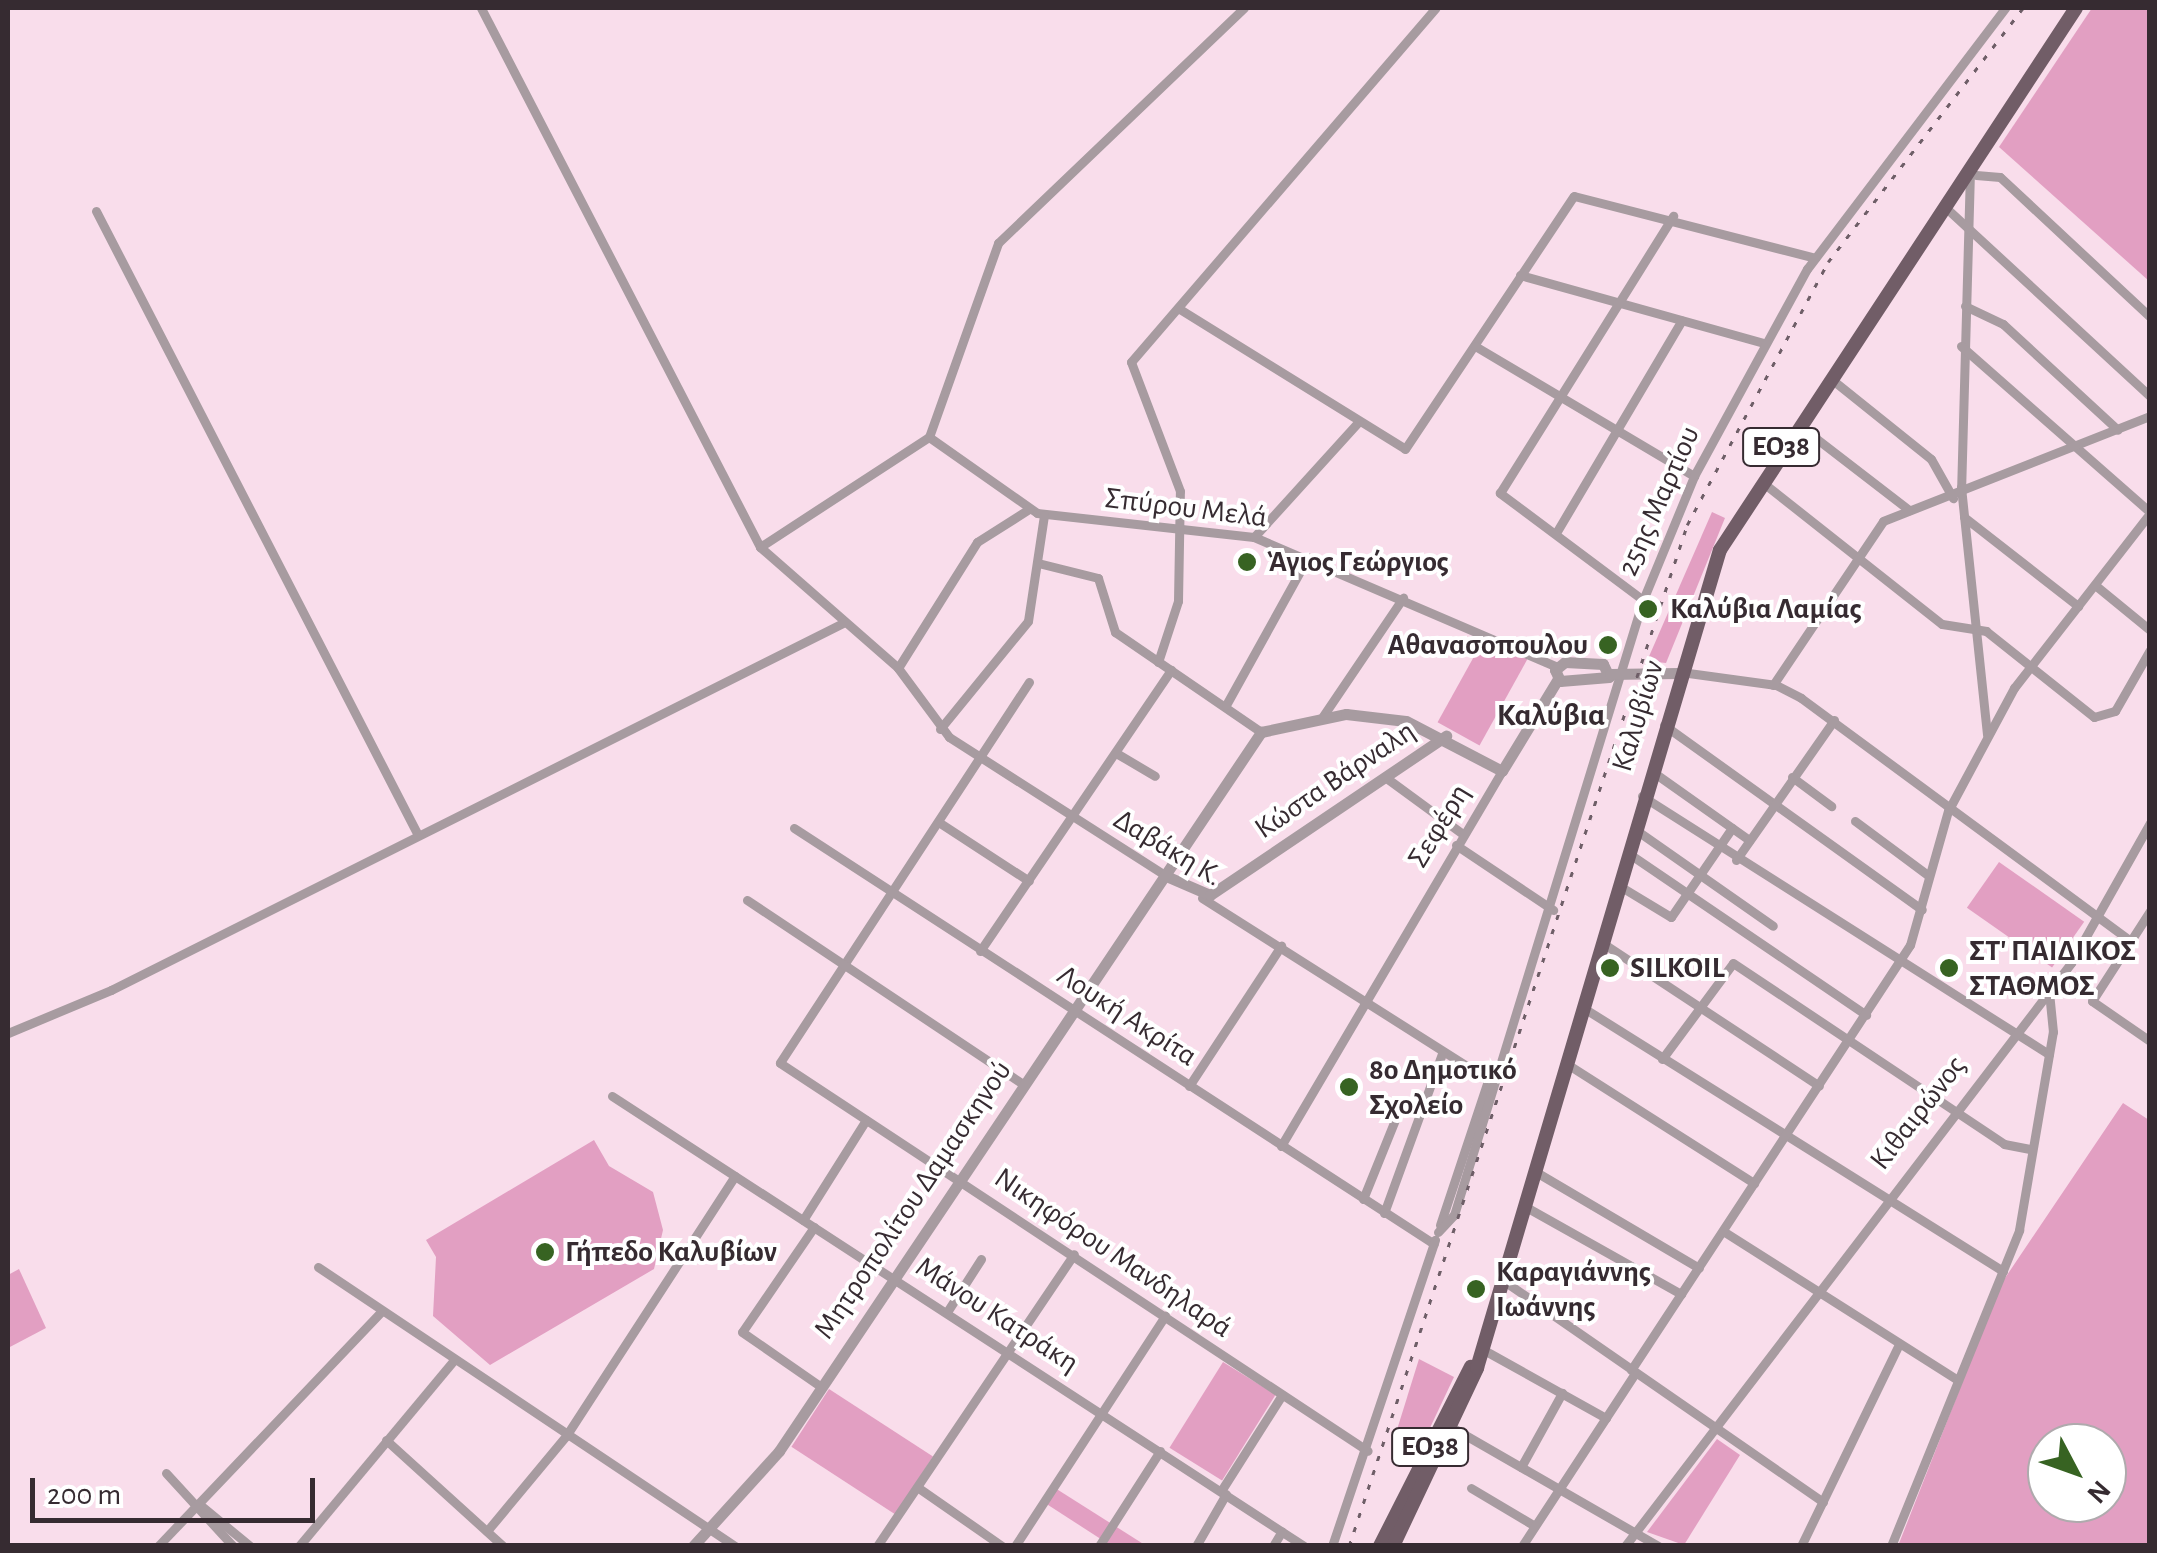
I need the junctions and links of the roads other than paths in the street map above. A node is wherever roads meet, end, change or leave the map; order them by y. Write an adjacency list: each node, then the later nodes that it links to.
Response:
1 (481, 8): 42 (street)
2 (1244, 8): 29 (street)
3 (1436, 8): 15 (street)
4 (2005, 8): 11 (street, 25ης Μαρτίου)
5 (2076, 8): 6 (main road, Καλυβίων / ΕΟ38)
6 (1973, 173): 7 (main road, Καλυβίων / ΕΟ38); 10 (street); 16 (street)
7 (1945, 207): 10 (street); 21 (main road, Καλυβίων / ΕΟ38)
8 (96, 211): 90 (street)
9 (1673, 216): 11 (street); 12 (street); 13 (street)
10 (1971, 231): 14 (street); 22 (street)
11 (1816, 258): 18 (street, 25ης Μαρτίου)
12 (1520, 275): 13 (street); 19 (street)
13 (1620, 302): 17 (street); 23 (street)
14 (1965, 306): 20 (street); 27 (street)
15 (1178, 308): 25 (street); 39 (street)
16 (2150, 316)
17 (1682, 320): 18 (street); 28 (street)
18 (1764, 342): 31 (street, 25ης Μαρτίου)
19 (1475, 346): 23 (street); 25 (street)
20 (1961, 346): 30 (street); 33 (street)
21 (1828, 376): 26 (main road, Καλυβίων / ΕΟ38); 33 (street)
22 (2150, 396)
23 (1559, 398): 28 (street); 40 (street)
24 (2150, 416): 27 (street)
25 (1359, 421): 41 (street)
26 (1796, 424): 32 (main road, Καλυβίων / ΕΟ38); 35 (street)
27 (2118, 430): 30 (street)
28 (1617, 432): 31 (street); 40 (street)
29 (929, 437): 34 (street, Σπύρου Μελά); 42 (street)
30 (2072, 450): 33 (street); 36 (street)
31 (1694, 476): 48 (street, 25ης Μαρτίου)
32 (1760, 480): 44 (street); 59 (main road, Καλυβίων / ΕΟ38)
33 (1957, 496): 35 (street); 38 (street)
34 (1028, 509): 37 (street, Σπύρου Μελά); 56 (street)
35 (1909, 510): 44 (street)
36 (2150, 513): 46 (street)
37 (1044, 515): 39 (street, Σπύρου Μελά); 45 (street)
38 (1964, 517): 49 (street); 51 (street)
39 (1181, 530): 41 (street, Σπύρου Μελά); 54 (street)
40 (1556, 533): 48 (street)
41 (1254, 538): 43 (street, Σπύρου Μελά)
42 (760, 547): 50 (street, Δαβάκη Κ.)
43 (1308, 558): 47 (street, Σπύρου Μελά); 63 (street)
44 (1858, 558): 51 (street); 62 (street)
45 (1038, 563): 54 (street); 67 (street)
46 (2095, 585): 49 (street); 52 (street)
47 (1402, 598): 58 (street, Σπύρου Μελά); 64 (street)
48 (1643, 600): 60 (street, 25ης Μαρτίου)
49 (2078, 606): 55 (street)
50 (845, 622): 56 (street, Δαβάκη Κ.); 90 (street)
51 (1976, 628): 55 (street); 70 (street)
52 (2150, 630)
53 (2150, 650): 55 (street)
54 (1158, 662): 57 (street)
55 (2029, 666): 70 (street)
56 (898, 668): 67 (street, Δαβάκη Κ.)
57 (1171, 670): 63 (street); 71 (street)
58 (1557, 673): 60 (street); 60 (street); 74 (street, Σεφέρη)
59 (1678, 673): 60 (street); 62 (street); 66 (main road, Καλυβίων / ΕΟ38)
60 (1615, 674): 105 (street, 25ης Μαρτίου)
61 (1029, 682): 72 (street)
62 (1773, 685): 65 (street)
63 (1226, 705): 68 (street)
64 (1323, 716): 68 (street); 69 (street)
65 (1834, 720): 77 (street); 79 (street)
66 (1662, 724): 73 (main road, Καλυβίων / ΕΟ38); 80 (street)
67 (940, 729): 72 (street, Δαβάκη Κ.)
68 (1260, 732): 97 (street, Μητροπολίτου Δαμασκηνού)
69 (1446, 736): 74 (street); 76 (street, Κώστα Βάρναλη)
70 (1988, 736): 79 (street)
71 (1116, 753): 75 (street); 82 (street)
72 (980, 761): 82 (street, Δαβάκη Κ.); 84 (street)
73 (1650, 770): 78 (main road, Καλυβίων / ΕΟ38); 88 (street)
74 (1502, 771): 89 (street, Σεφέρη)
75 (1155, 776)
76 (1386, 776): 89 (street); 103 (street, Κώστα Βάρναλη)
77 (1792, 777): 80 (street); 81 (street)
78 (1642, 796): 87 (main road, Καλυβίων / ΕΟ38); 93 (street)
79 (1952, 802): 98 (street); 108 (street)
80 (1774, 803): 91 (street); 106 (street)
81 (1831, 806)
82 (1072, 819): 97 (street, Δαβάκη Κ.); 99 (street)
83 (1855, 821): 98 (street)
84 (940, 823): 99 (street); 102 (street)
85 (2150, 823): 108 (street, Κιθαιρώνος)
86 (794, 828): 102 (street, Λουκή Ακρίτα)
87 (1634, 828): 94 (main road, Καλυβίων / ΕΟ38); 96 (street)
88 (1732, 828): 91 (street); 93 (street)
89 (1463, 834): 92 (street, Σεφέρη)
90 (418, 835): 122 (street)
91 (1748, 840): 95 (street)
92 (1456, 845): 105 (street); 117 (street, Σεφέρη)
93 (1717, 847): 95 (street); 96 (street)
94 (1627, 852): 100 (main road, Καλυβίων / ΕΟ38); 101 (street)
95 (1736, 860): 114 (street)
96 (1699, 874): 101 (street); 109 (street)
97 (1166, 876): 103 (street, Δαβάκη Κ.); 120 (street, Μητροπολίτου Δαμασκηνού)
98 (1929, 876): 106 (street)
99 (1029, 880): 113 (street)
100 (1618, 885): 101 (street); 111 (main road, Καλυβίων / ΕΟ38)
101 (1687, 893): 121 (street)
102 (890, 894): 113 (street, Λουκή Ακρίτα); 115 (street)
103 (1202, 898): 112 (street, Δαβάκη Κ.)
104 (747, 900): 115 (street)
105 (1553, 910): 131 (street, 25ης Μαρτίου)
106 (1922, 910): 114 (street)
107 (2150, 911): 110 (street)
108 (2099, 912): 110 (street); 116 (street, Κιθαιρώνος)
109 (1773, 926)
110 (2130, 940): 125 (street)
111 (1601, 942): 118 (street); 119 (main road, Καλυβίων / ΕΟ38)
112 (1281, 946): 117 (street, Δαβάκη Κ.); 132 (street)
113 (980, 951): 120 (street, Λουκή Ακρίτα)
114 (1898, 963): 121 (street); 123 (street)
115 (842, 964): 130 (street); 137 (street, Νικηφόρου Μανδηλαρά)
116 (2049, 992): 123 (street, Κιθαιρώνος); 127 (street)
117 (1363, 1000): 126 (street, Δαβάκη Κ.); 139 (street, Σεφέρη)
118 (1698, 1006): 124 (street); 128 (street); 133 (street)
119 (1582, 1007): 128 (street); 129 (main road, Καλυβίων / ΕΟ38)
120 (1074, 1012): 130 (street, Μητροπολίτου Δαμασκηνού); 132 (street, Λουκή Ακρίτα)
121 (1866, 1015): 124 (street)
122 (8, 1033)
123 (2012, 1036): 127 (street); 135 (street, Κιθαιρώνος)
124 (1850, 1040): 133 (street); 135 (street)
125 (2150, 1041)
126 (1444, 1051): 131 (street, Δαβάκη Κ.); 148 (street)
127 (2049, 1054): 140 (street)
128 (1662, 1060): 138 (street)
129 (1566, 1064): 141 (main road, Καλυβίων / ΕΟ38); 144 (street)
130 (1020, 1082): 143 (street, Μητροπολίτου Δαμασκηνού)
131 (1492, 1082): 152 (street, 25ης Μαρτίου)
132 (1189, 1086): 139 (street, Λουκή Ακρίτα)
133 (1819, 1086): 138 (street)
134 (612, 1096): 142 (street, Μάνου Κατράκη)
135 (1952, 1110): 140 (street); 145 (street, Κιθαιρώνος)
136 (1397, 1115): 146 (street)
137 (866, 1120): 143 (street, Νικηφόρου Μανδηλαρά); 149 (street)
138 (1785, 1137): 144 (street); 145 (street)
139 (1281, 1146): 146 (street, Λουκή Ακρίτα)
140 (2029, 1149): 157 (street)
141 (1536, 1172): 147 (main road, Καλυβίων / ΕΟ38); 156 (street)
142 (735, 1176): 149 (street, Μάνου Κατράκη); 178 (street)
143 (955, 1178): 153 (street, Νικηφόρου Μανδηλαρά); 158 (street, Μητροπολίτου Δαμασκηνού)
144 (1754, 1183): 151 (street)
145 (1886, 1194): 157 (street); 160 (street, Κιθαιρώνος)
146 (1363, 1199): 148 (street, Λουκή Ακρίτα)
147 (1526, 1207): 159 (main road, Καλυβίων / ΕΟ38); 161 (street)
148 (1384, 1213): 152 (street, Λουκή Ακρίτα)
149 (803, 1220): 150 (street, Μάνου Κατράκη)
150 (814, 1227): 158 (street, Μάνου Κατράκη); 171 (street)
151 (1723, 1230): 156 (street); 160 (street)
152 (1436, 1238): 181 (street, 25ης Μαρτίου)
153 (1074, 1254): 164 (street, Νικηφόρου Μανδηλαρά); 167 (street)
154 (980, 1260): 163 (street)
155 (318, 1267): 162 (street)
156 (1698, 1268): 161 (street)
157 (2003, 1271): 170 (street)
158 (891, 1276): 163 (street, Μάνου Κατράκη); 171 (street, Μητροπολίτου Δαμασκηνού)
159 (1504, 1282): 166 (main road, Καλυβίων / ΕΟ38); 169 (street)
160 (1814, 1290): 165 (street); 177 (street, Κιθαιρώνος)
161 (1681, 1294): 169 (street)
162 (382, 1310): 168 (street); 189 (street)
163 (948, 1312): 167 (street, Μάνου Κατράκη)
164 (1165, 1316): 173 (street, Νικηφόρου Μανδηλαρά); 174 (street)
165 (1899, 1344): 170 (street); 188 (street)
166 (1482, 1349): 172 (street); 176 (main road, Καλυβίων / ΕΟ38); 210 (main road, Καλυβίων / ΕΟ38)
167 (1010, 1352): 174 (street, Μάνου Κατράκη); 185 (street)
168 (454, 1360): 178 (street); 179 (street)
169 (1633, 1371): 175 (street); 177 (street)
170 (1958, 1380): 216 (street)
171 (820, 1386): 191 (street, Μητροπολίτου Δαμασκηνού)
172 (1562, 1393): 175 (street); 182 (street)
173 (1282, 1396): 181 (street, Νικηφόρου Μανδηλαρά); 187 (street)
174 (1103, 1414): 180 (street, Μάνου Κατράκη); 204 (street)
175 (1606, 1418): 186 (street)
176 (1453, 1428): 182 (street); 211 (main road, Καλυβίων / ΕΟ38)
177 (1715, 1428): 188 (street); 194 (street, Κιθαιρώνος)
178 (566, 1436): 191 (street); 192 (street)
179 (386, 1440): 192 (street); 198 (street)
180 (1160, 1451): 187 (street, Μάνου Κατράκη); 205 (street)
181 (1368, 1451): 209 (street, 25ης Μαρτίου)
182 (1520, 1467): 186 (street)
183 (166, 1473): 189 (street)
184 (1471, 1488): 190 (street)
185 (920, 1489): 202 (street); 203 (street)
186 (1560, 1489): 190 (street); 194 (street)
187 (1224, 1493): 193 (street, Μάνου Κατράκη); 206 (street)
188 (1823, 1502): 215 (street)
189 (198, 1504): 195 (street); 196 (street); 197 (street)
190 (1535, 1526): 212 (street)
191 (709, 1528): 200 (street, Μητροπολίτου Δαμασκηνού); 201 (street)
192 (486, 1531): 199 (street)
193 (1282, 1531): 207 (street); 208 (street, Μάνου Κατράκη)
194 (1635, 1532): 213 (street, Κιθαιρώνος); 214 (street)
195 (158, 1546)
196 (233, 1546)
197 (250, 1546)
198 (299, 1546)
199 (502, 1546)
200 (693, 1546)
201 (735, 1546)
202 (877, 1546)
203 (1002, 1546)
204 (1015, 1546)
205 (1099, 1546)
206 (1196, 1546)
207 (1272, 1546)
208 (1304, 1546)
209 (1332, 1546)
210 (1380, 1546)
211 (1393, 1546)
212 (1522, 1546)
213 (1624, 1546)
214 (1658, 1546)
215 (1801, 1546)
216 (1891, 1546)

